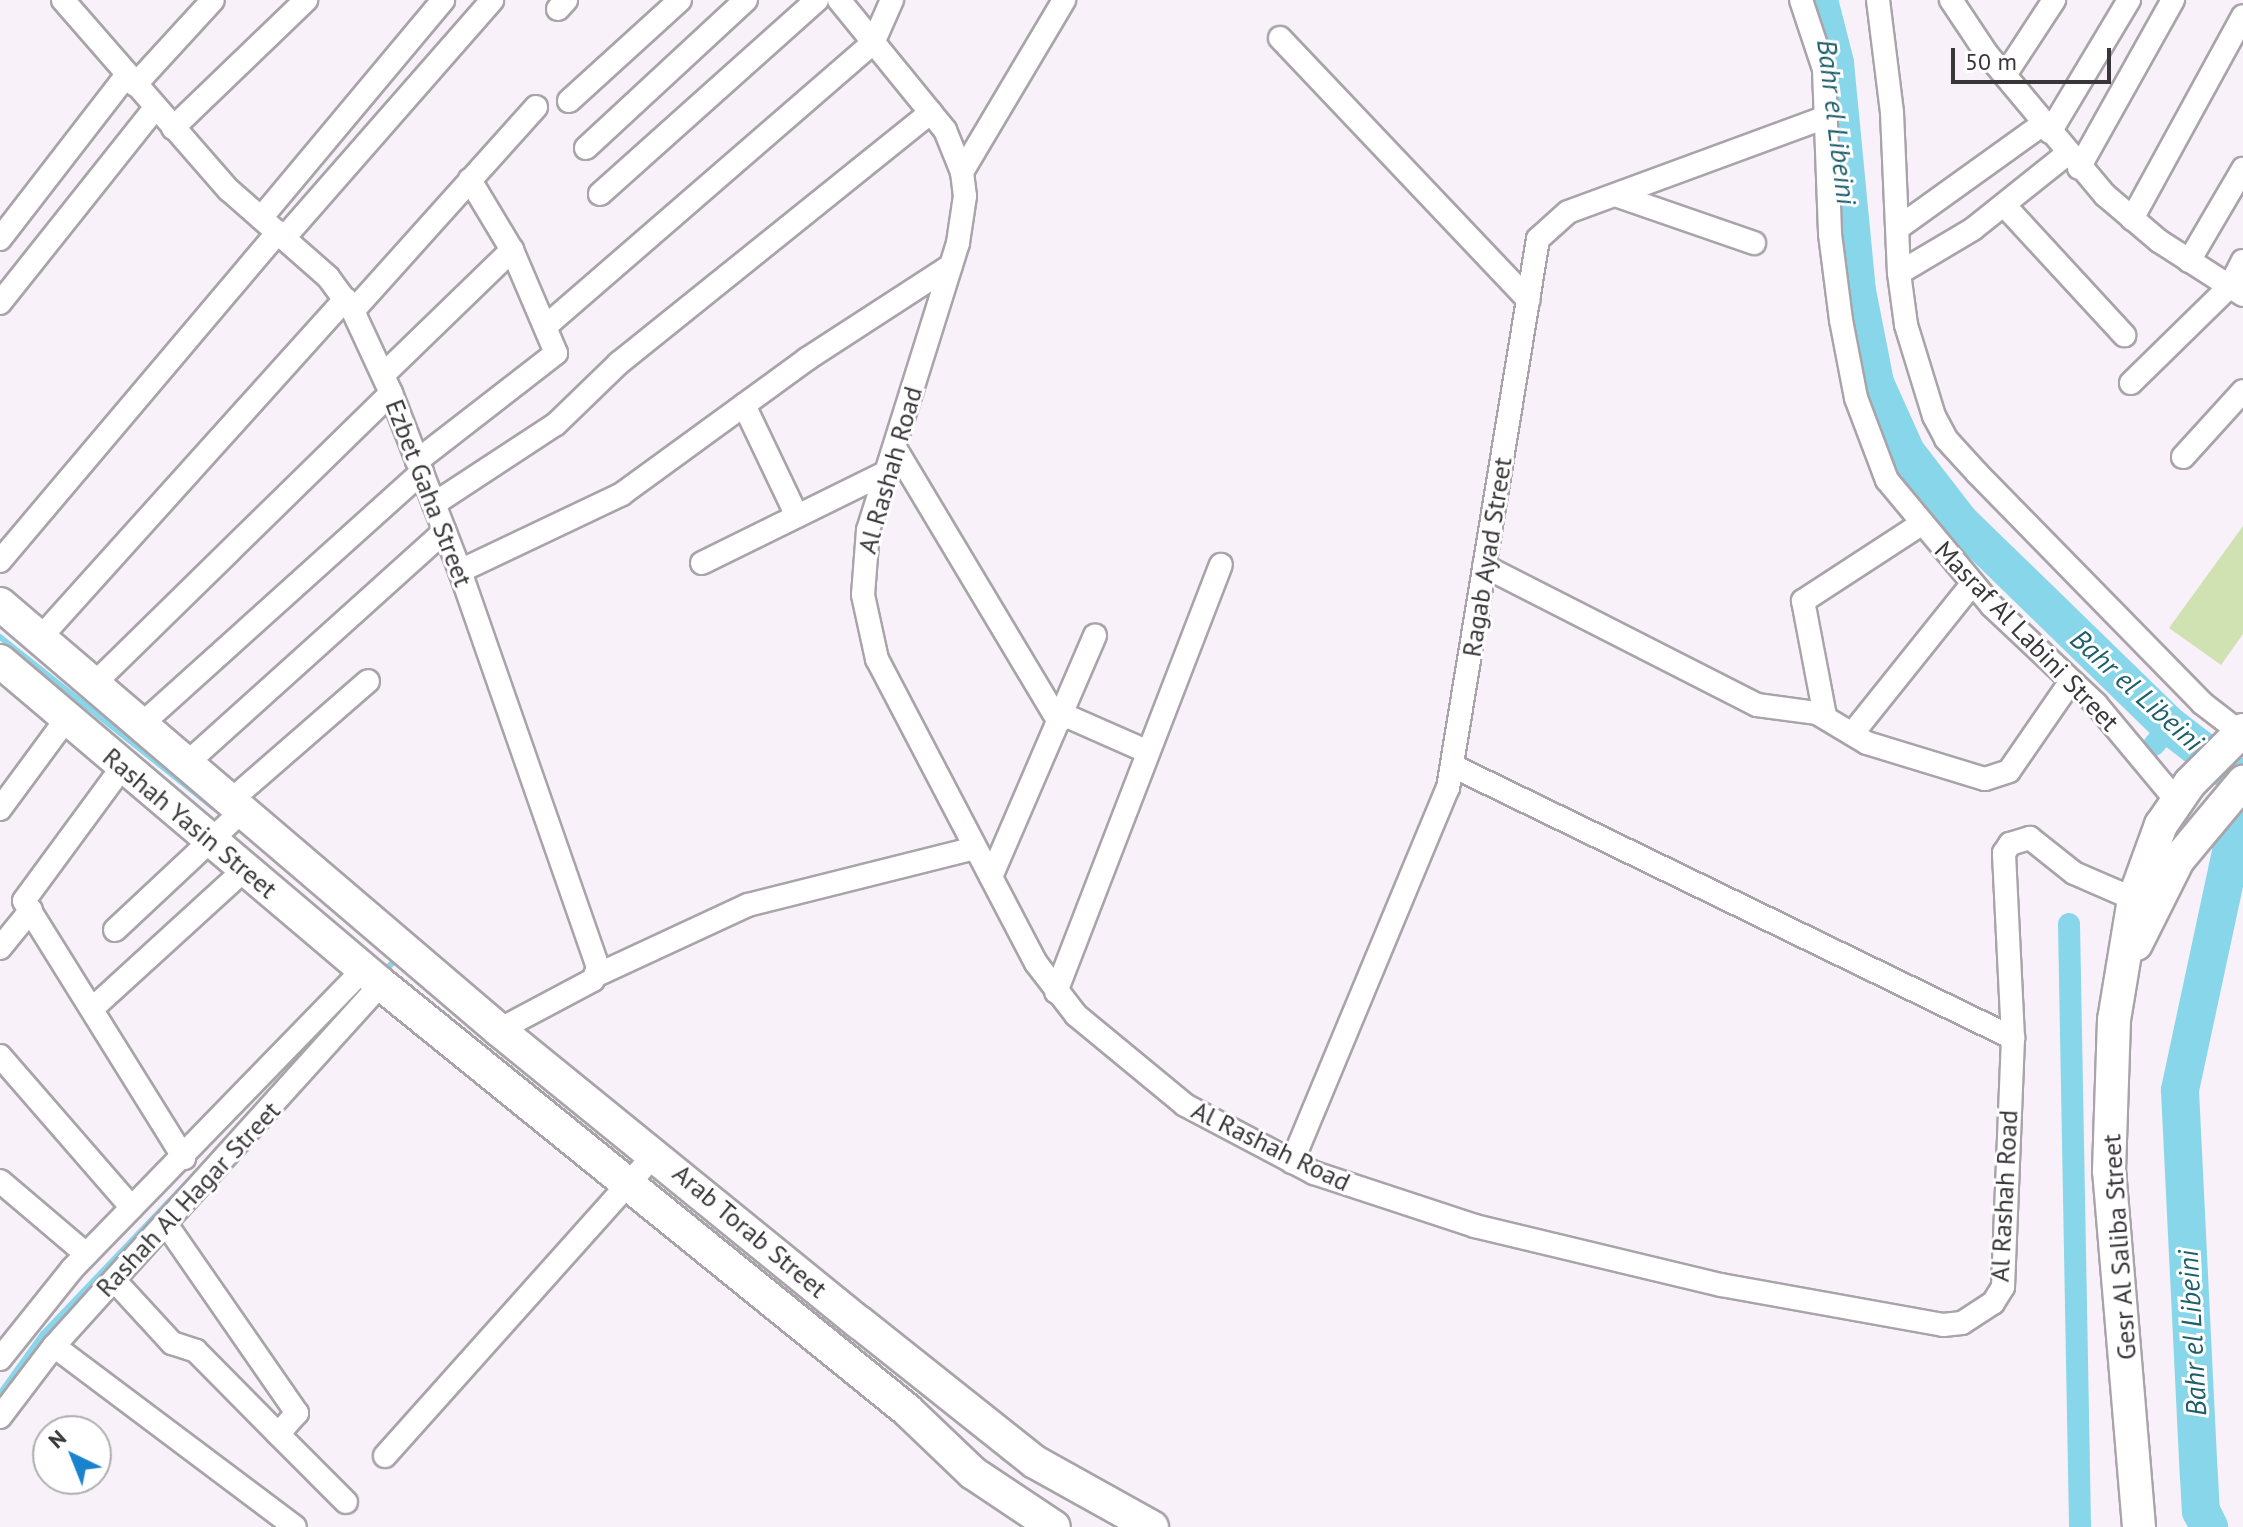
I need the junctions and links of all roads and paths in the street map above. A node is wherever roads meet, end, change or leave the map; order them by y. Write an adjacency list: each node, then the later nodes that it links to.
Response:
1 (213, 0): 22 (street)
2 (306, 0): 29 (street)
3 (443, 0): 40 (street)
4 (492, 0): 40 (street)
5 (680, 0): 23 (street)
6 (746, 0): 30 (street)
7 (817, 0): 35 (street)
8 (892, 0): 20 (street)
9 (1064, 0): 33 (street)
10 (1801, 0): 27 (street, Masraf Al Labini Street)
11 (1878, 0): 39 (street)
12 (2054, 0): 21 (street)
13 (2129, 0): 28 (street)
14 (2173, 0): 31 (street)
15 (848, 4): 20 (street, Al Rashah Road)
16 (1960, 4): 21 (street)
17 (76, 5): 22 (street, Ezbet Gaha Street)
18 (2243, 16): 38 (street)
19 (1280, 38): 49 (street)
20 (873, 43): 26 (street, Al Rashah Road); 52 (street)
21 (2005, 75): 28 (street)
22 (131, 80): 25 (street, Ezbet Gaha Street); 41 (street)
23 (569, 101)
24 (536, 107): 34 (street)
25 (155, 108): 29 (street, Ezbet Gaha Street); 50 (street)
26 (931, 112): 33 (street, Al Rashah Road); 62 (street)
27 (1826, 117): 36 (street, Ragab Ayad Street); 64 (street, Masraf Al Labini Street)
28 (2047, 127): 31 (street); 39 (street)
29 (173, 128): 40 (street, Ezbet Gaha Street)
30 (586, 148)
31 (2073, 161): 37 (street); 38 (street)
32 (2243, 169): 44 (street)
33 (962, 172): 46 (street, Al Rashah Road)
34 (470, 180): 43 (street); 51 (street)
35 (600, 194)
36 (1618, 196): 42 (street); 49 (street, Ragab Ayad Street)
37 (2005, 206): 47 (street); 53 (street)
38 (2132, 219): 44 (street)
39 (1898, 228): 47 (street)
40 (275, 230): 51 (street, Ezbet Gaha Street); 66 (street)
41 (0, 239)
42 (1754, 243)
43 (512, 250): 52 (street); 55 (street)
44 (2189, 261): 48 (street)
45 (2243, 261): 48 (street)
46 (950, 266): 57 (street); 58 (street, Al Rashah Road)
47 (1899, 273): 84 (street)
48 (2236, 290): 54 (street)
49 (1529, 300): 69 (street, Ragab Ayad Street)
50 (0, 303)
51 (349, 305): 55 (street, Ezbet Gaha Street); 74 (street)
52 (546, 326): 60 (street)
53 (2124, 335)
54 (2131, 383)
55 (387, 384): 60 (street, Ezbet Gaha Street); 78 (street)
56 (2243, 391): 59 (street)
57 (744, 405): 63 (street); 70 (street)
58 (895, 448): 61 (street, Al Rashah Road); 81 (street)
59 (2183, 457)
60 (420, 466): 62 (street, Ezbet Gaha Street); 82 (street)
61 (885, 473): 63 (street); 93 (street, Al Rashah Road)
62 (434, 504): 65 (street, Ezbet Gaha Street)
63 (797, 516): 67 (street)
64 (1921, 524): 71 (street, Masraf Al Labini Street); 79 (street)
65 (445, 531): 70 (street, Ezbet Gaha Street); 86 (street)
66 (0, 561)
67 (702, 563)
68 (1221, 565): 85 (street)
69 (1484, 566): 79 (street); 88 (street, Ragab Ayad Street)
70 (460, 571): 102 (street, Ezbet Gaha Street)
71 (1972, 584): 77 (street, Masraf Al Labini Street); 83 (street)
72 (0, 604): 74 (street, Rashah Yasin Street)
73 (1095, 635): 81 (street)
74 (41, 637): 78 (street, Rashah Yasin Street)
75 (0, 661): 80 (street, Rashah Yasin Street)
76 (368, 681): 92 (street)
77 (2071, 681): 83 (street); 90 (street, Masraf Al Labini Street)
78 (95, 683): 82 (street, Rashah Yasin Street)
79 (1825, 716): 83 (street)
80 (67, 718): 87 (street, Rashah Yasin Street); 91 (street)
81 (1061, 718): 85 (street); 95 (street)
82 (142, 724): 86 (street, Rashah Yasin Street)
83 (1852, 734)
84 (2240, 734): 90 (street, Gesr Al Saliba Street)
85 (1148, 752): 104 (street)
86 (186, 764): 92 (street, Rashah Yasin Street)
87 (123, 766): 92 (street, Rashah Yasin Street); 97 (street)
88 (1453, 766): 107 (street); 110 (street, Ragab Ayad Street)
89 (2243, 782): 101 (street, Gesr Al Saliba Street)
90 (2183, 791): 96 (street, Gesr Al Saliba Street)
91 (0, 809)
92 (227, 821): 94 (street, Rashah Yasin Street); 98 (street); 99 (street, Rashah Yasin Street)
93 (975, 848): 95 (street, Al Rashah Road); 102 (street)
94 (245, 869): 99 (street, Rashah Yasin Street); 105 (street)
95 (991, 877): 104 (street, Al Rashah Road)
96 (2134, 899): 101 (street, Gesr Al Saliba Street); 107 (street, Al Rashah Road)
97 (31, 910): 100 (street); 105 (street)
98 (115, 930)
99 (350, 930): 103 (street, Rashah Yasin Street); 106 (street, Arab Torab Street)
100 (0, 948)
101 (2125, 968): 126 (street, Gesr Al Saliba Street)
102 (597, 975): 106 (street)
103 (372, 977): 109 (street, Rashah Al Hagar Street); 111 (street, Arab Torab Street); 114 (street, Rashah Al Hagar Street)
104 (1056, 992): 110 (street, Al Rashah Road)
105 (93, 1008): 109 (street)
106 (499, 1030): 111 (street, Arab Torab Street)
107 (2013, 1038): 110 (street, Al Rashah Road)
108 (0, 1056): 113 (street)
109 (184, 1158): 113 (street, Rashah Al Hagar Street)
110 (1292, 1162)
111 (642, 1169): 121 (street); 124 (street, Arab Torab Street); 125 (street, Arab Torab Street)
112 (0, 1181): 115 (street)
113 (132, 1208): 115 (street, Rashah Al Hagar Street)
114 (166, 1224): 116 (street, Rashah Al Hagar Street); 120 (street)
115 (86, 1254): 118 (street, Rashah Al Hagar Street)
116 (114, 1280): 117 (street, Rashah Al Hagar Street); 120 (street)
117 (54, 1346): 119 (street, Rashah Al Hagar Street); 123 (street)
118 (0, 1359)
119 (0, 1417)
120 (278, 1434): 122 (street)
121 (385, 1456)
122 (346, 1502)
123 (295, 1527)
124 (1054, 1527)
125 (1152, 1527)
126 (2139, 1527)

